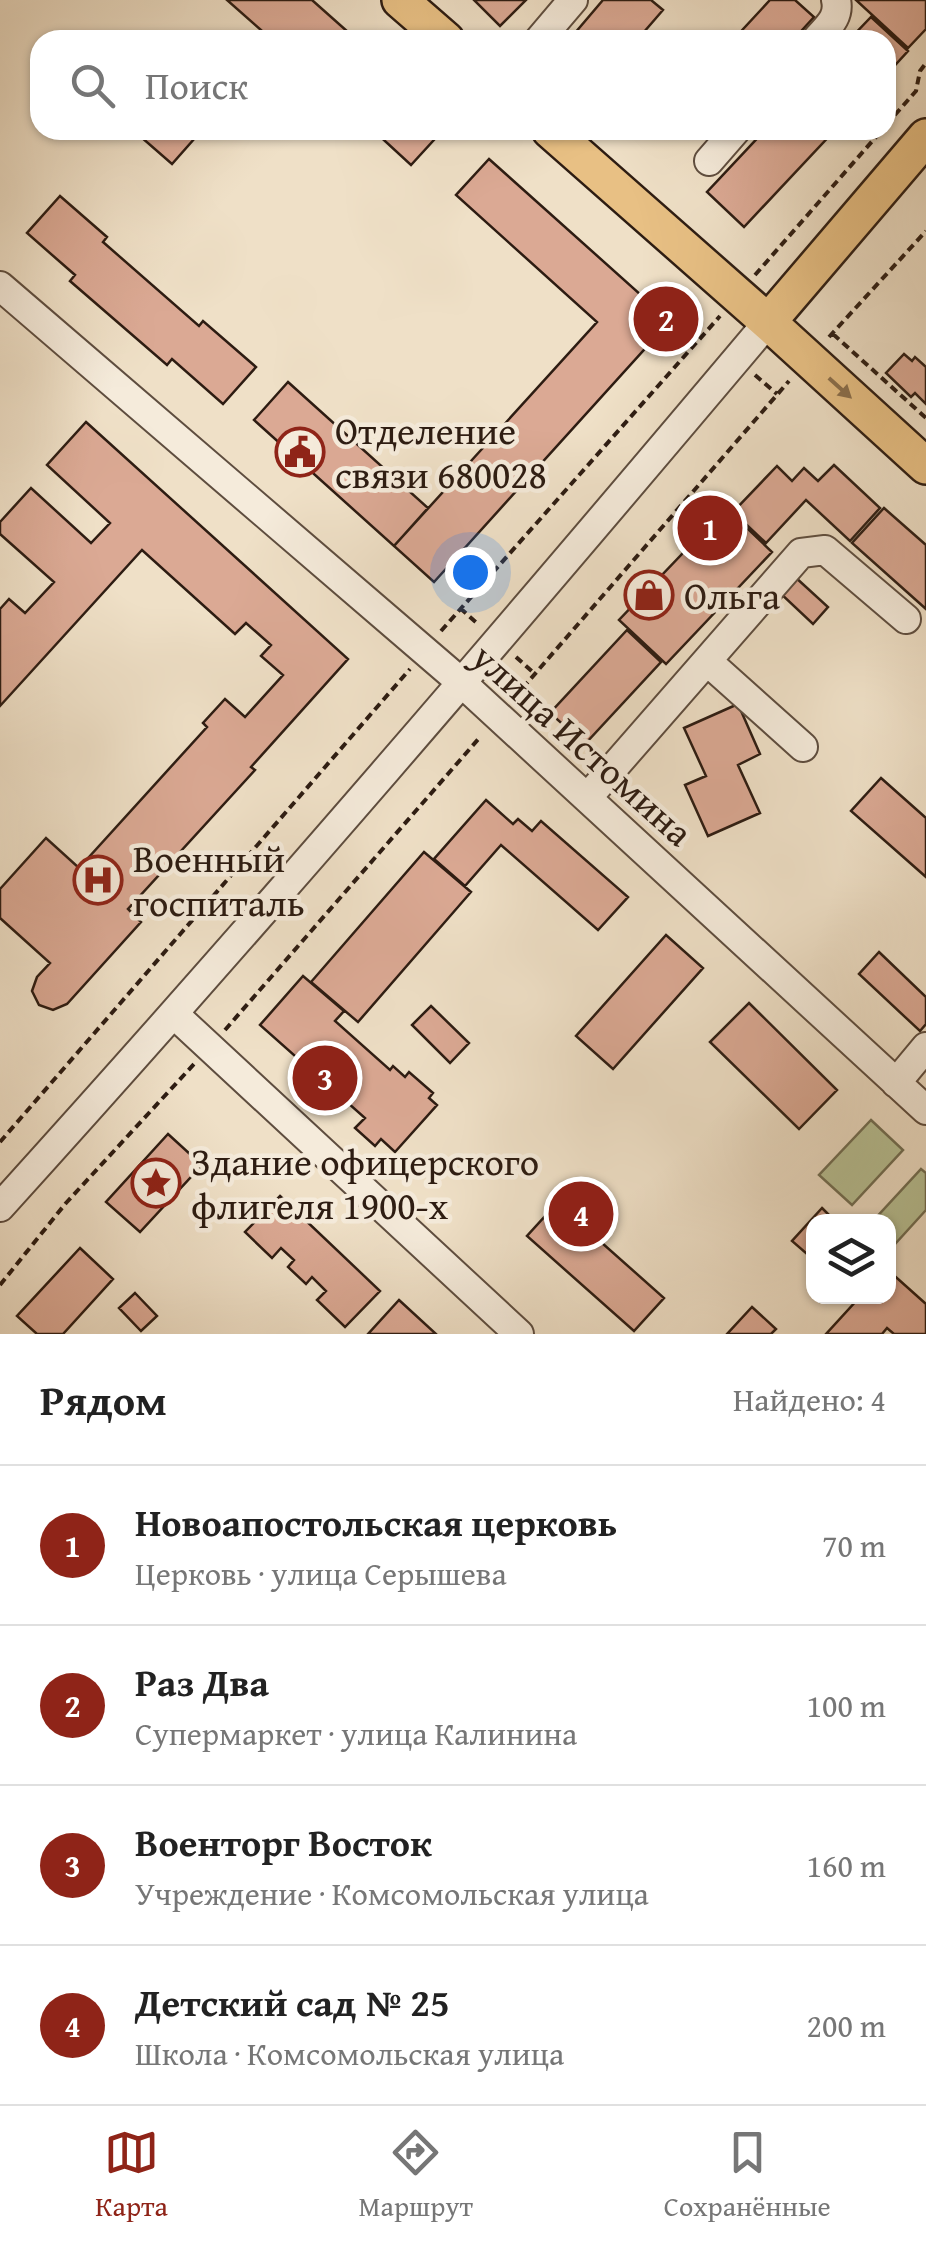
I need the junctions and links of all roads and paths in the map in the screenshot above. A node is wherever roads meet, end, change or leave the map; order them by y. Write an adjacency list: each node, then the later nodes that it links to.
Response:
1 (400, 0): 4 (main road)
2 (573, 0): 5 (street)
3 (836, 0): 6 (street)
4 (434, 30)
5 (548, 30)
6 (825, 30)
7 (926, 63): 8 (path)
8 (896, 114)
9 (926, 137): 15 (main road)
10 (561, 140): 15 (main road)
11 (727, 140): 12 (street)
12 (708, 161)
13 (926, 231): 16 (path)
14 (0, 286): 22 (street, улица Истомина)
15 (768, 322): 17 (main road); 22 (street)
16 (832, 333): 17 (path); 18 (path)
17 (809, 360): 19 (main road, one-way to 19); 23 (path)
18 (926, 418)
19 (926, 466)
20 (906, 619): 21 (street)
21 (707, 661): 24 (street); 25 (street)
22 (462, 683): 23 (street, улица Истомина); 26 (street)
23 (498, 716): 25 (street, улица Истомина); 27 (path)
24 (803, 747)
25 (586, 798): 29 (street, улица Истомина)
26 (175, 1014): 27 (street); 31 (street)
27 (210, 1047): 32 (path); 33 (street)
28 (926, 1047): 29 (street)
29 (896, 1083): 30 (street, улица Истомина)
30 (926, 1110)
31 (0, 1207)
32 (0, 1285)
33 (519, 1334)

